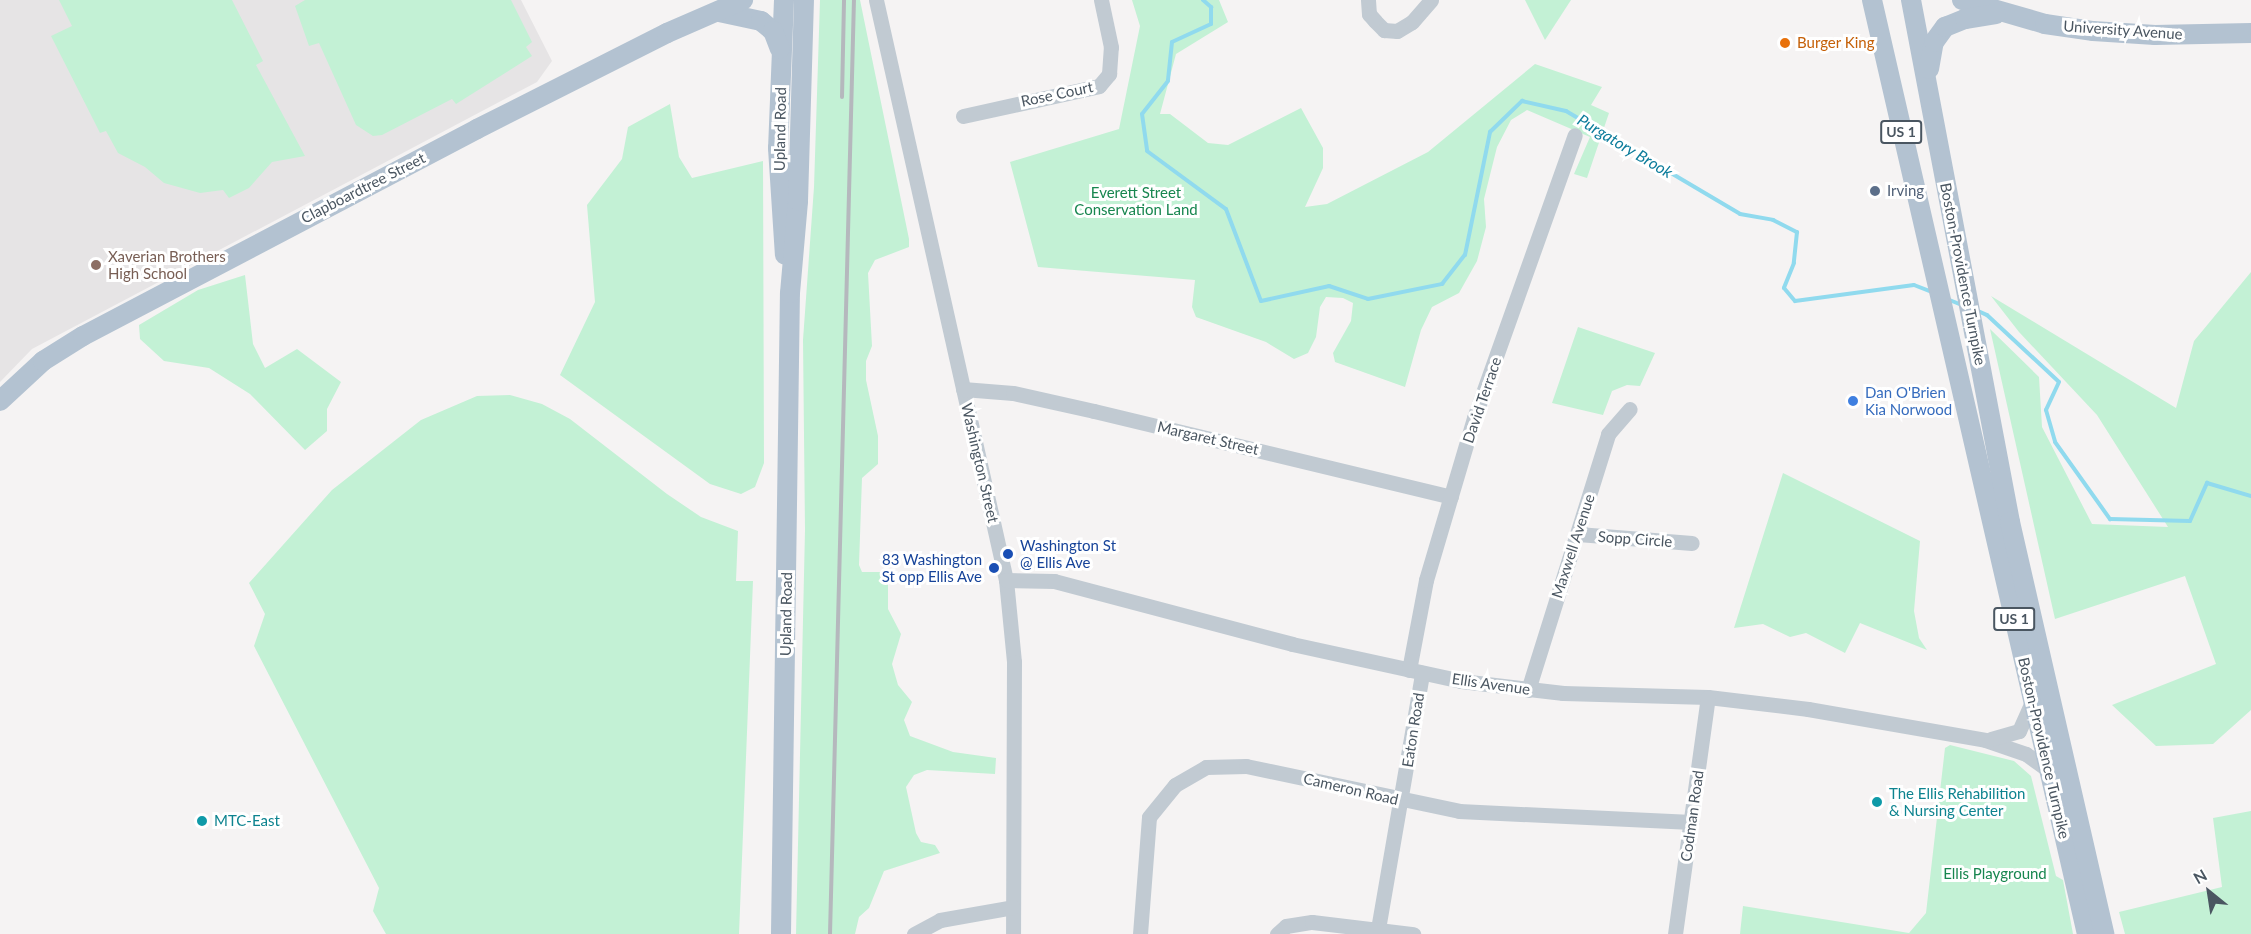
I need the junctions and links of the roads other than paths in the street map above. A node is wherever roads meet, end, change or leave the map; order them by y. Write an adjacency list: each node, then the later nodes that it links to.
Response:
1 (743, 0): 11 (main road, Clapboardtree Street)
2 (784, 0): 14 (main road, Upland Road)
3 (804, 0): 18 (main road, Upland Road)
4 (876, 0): 19 (street, Washington Street)
5 (1101, 0): 16 (street, Rose Court)
6 (1368, 0): 7 (street)
7 (1431, 0)
8 (1872, 0): 29 (main road, Boston-Providence Turnpike / US 1)
9 (1911, 0): 15 (main road, Boston-Providence Turnpike / US 1)
10 (1962, 0): 12 (main road, University Avenue)
11 (716, 12): 14 (main road); 20 (main road, Clapboardtree Street)
12 (2004, 14): 13 (main road, University Avenue); 15 (main road)
13 (2251, 33)
14 (781, 54): 18 (main road, Upland Road)
15 (1928, 87): 44 (main road, Boston-Providence Turnpike / US 1)
16 (963, 116)
17 (1575, 135): 22 (street, David Terrace)
18 (790, 293): 36 (main road, Upland Road)
19 (963, 389): 22 (street, Margaret Street); 25 (street, Washington Street)
20 (0, 401)
21 (1630, 409): 23 (street, Maxwell Avenue)
22 (1451, 497): 26 (street, David Terrace)
23 (1578, 534): 24 (street, Sopp Circle); 27 (street, Maxwell Avenue)
24 (1692, 543)
25 (1006, 580): 26 (street, Ellis Avenue); 34 (street, Washington Street)
26 (1416, 671): 27 (street, Ellis Avenue); 32 (street, Eaton Road)
27 (1528, 690): 28 (street, Ellis Avenue)
28 (1708, 697): 30 (street, Ellis Avenue); 33 (street, Codman Road)
29 (2033, 700): 30 (street, Ellis Avenue); 31 (main road, Boston-Providence Turnpike / US 1)
30 (1985, 740): 31 (street, Ellis Avenue)
31 (2049, 771): 43 (main road, Boston-Providence Turnpike / US 1)
32 (1402, 801): 33 (street, Cameron Road); 35 (street, Eaton Road); 39 (street, Cameron Road)
33 (1692, 822): 42 (street, Codman Road)
34 (1013, 907): 37 (street); 38 (street, Washington Street)
35 (1378, 930): 40 (street); 41 (street)
36 (781, 934)
37 (914, 934)
38 (1013, 934)
39 (1140, 934)
40 (1277, 934)
41 (1413, 934)
42 (1675, 934)
43 (2087, 934)
44 (2104, 934)

